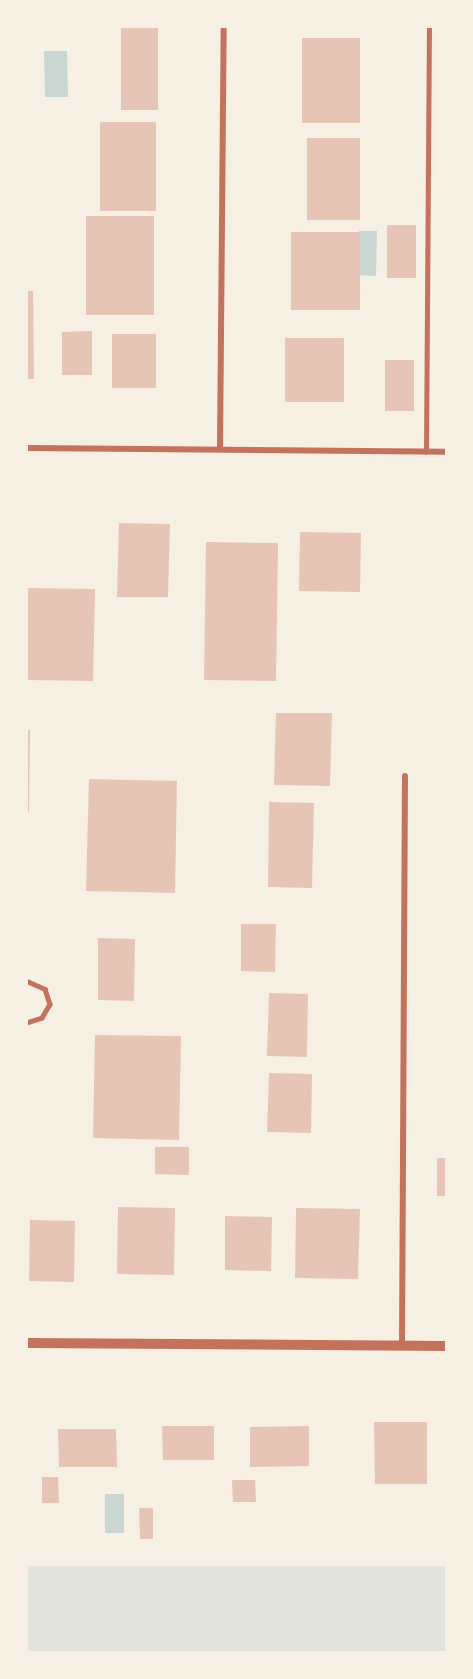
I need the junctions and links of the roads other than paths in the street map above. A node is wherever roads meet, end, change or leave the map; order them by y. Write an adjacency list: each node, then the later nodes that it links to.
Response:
1 (224, 27): 4 (street)
2 (429, 27): 5 (lane)
3 (27, 448): 4 (street)
4 (220, 449): 5 (street)
5 (426, 452): 6 (street)
6 (446, 452)
7 (405, 776): 11 (street)
8 (27, 981): 9 (lane)
9 (27, 1023)
10 (27, 1343): 11 (street)
11 (402, 1346): 12 (street)
12 (446, 1346)

